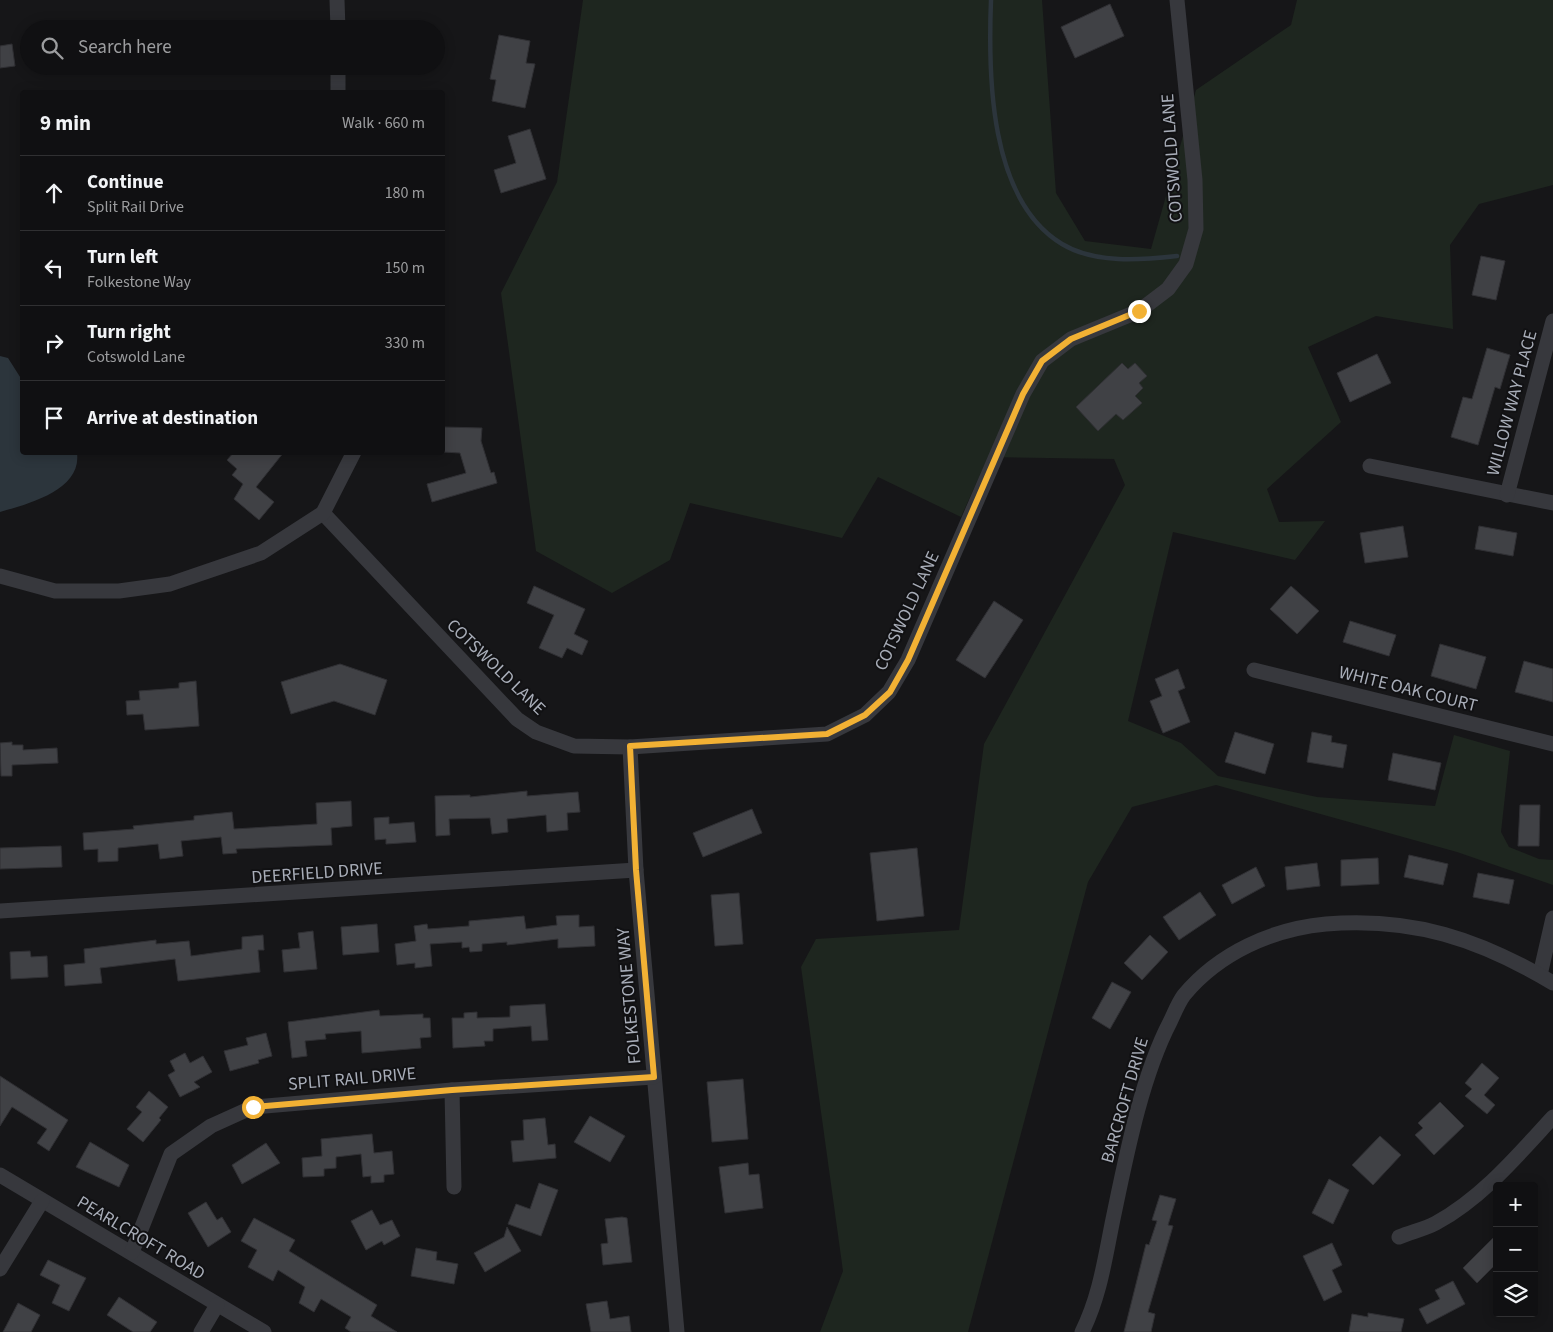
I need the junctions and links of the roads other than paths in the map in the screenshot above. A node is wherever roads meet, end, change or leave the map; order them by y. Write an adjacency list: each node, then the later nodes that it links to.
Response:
1 (338, 0): 3 (street)
2 (1176, 0): 15 (street, COTSWOLD LANE)
3 (338, 20)
4 (338, 75): 5 (street)
5 (338, 90)
6 (1553, 321): 9 (street, WILLOW WAY PLACE)
7 (352, 455): 11 (street)
8 (1370, 466): 9 (street)
9 (1507, 495): 10 (street)
10 (1553, 503)
11 (323, 513): 12 (street); 15 (street, COTSWOLD LANE)
12 (0, 576)
13 (1254, 670): 14 (street, WHITE OAK COURT)
14 (1553, 744)
15 (630, 746): 16 (street, FOLKESTONE WAY)
16 (636, 870): 17 (street, DEERFIELD DRIVE); 21 (street, FOLKESTONE WAY)
17 (0, 911)
18 (1553, 918): 19 (street)
19 (1540, 975): 20 (street, BARCROFT DRIVE); 31 (street, BARCROFT DRIVE)
20 (1553, 983)
21 (654, 1077): 22 (street, SPLIT RAIL DRIVE); 34 (street, FOLKESTONE WAY)
22 (452, 1090): 25 (street); 28 (street, SPLIT RAIL DRIVE)
23 (1553, 1117): 27 (street)
24 (0, 1175): 26 (street, PEARLCROFT ROAD)
25 (454, 1187)
26 (42, 1201): 28 (street, PEARLCROFT ROAD); 29 (street)
27 (1399, 1237)
28 (132, 1252): 30 (street, PEARLCROFT ROAD)
29 (0, 1269)
30 (217, 1305): 32 (street); 33 (street, PEARLCROFT ROAD)
31 (1086, 1330)
32 (201, 1332)
33 (264, 1332)
34 (677, 1332)

